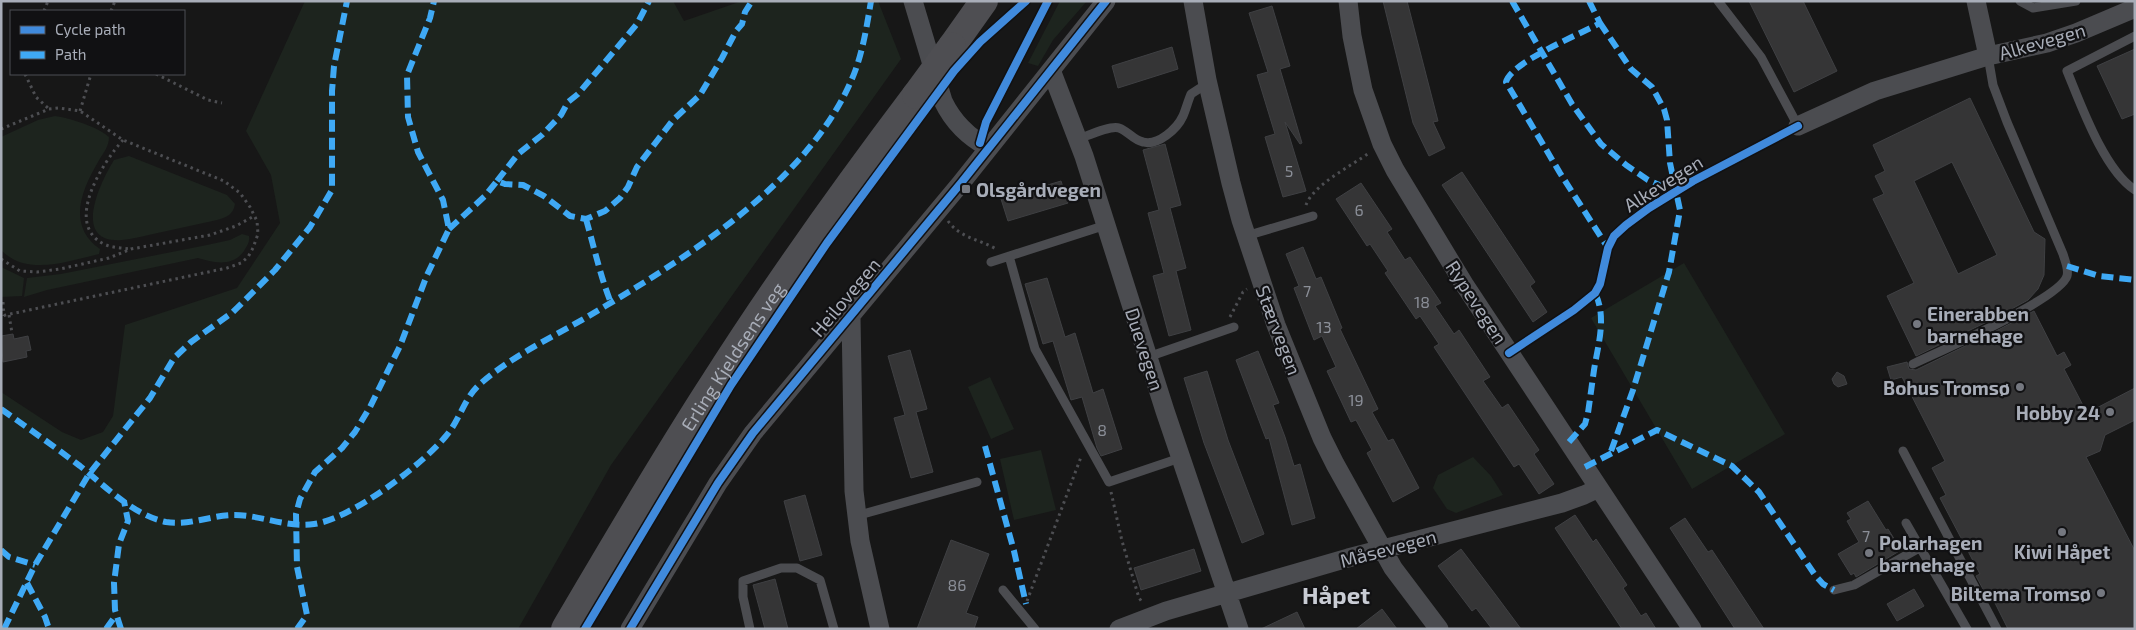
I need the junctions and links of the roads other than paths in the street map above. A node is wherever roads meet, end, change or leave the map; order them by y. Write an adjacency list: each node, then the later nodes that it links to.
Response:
1 (913, 1): 17 (street)
2 (984, 1): 39 (highway, Erling Kjeldsens veg, bridge)
3 (1106, 1): 13 (street, Heilovegen)
4 (1193, 1): 14 (street, Stærvegen)
5 (1348, 1): 31 (street, Rypevegen)
6 (1718, 1): 15 (lane)
7 (1976, 1): 12 (street)
8 (2020, 1): 9 (lane)
9 (2076, 1)
10 (2135, 8): 12 (street, Alkevegen)
11 (2135, 36): 18 (lane)
12 (1988, 56): 15 (street, Alkevegen); 27 (lane)
13 (1051, 70): 16 (street, Duevegen); 17 (street, Heilovegen)
14 (1208, 83): 16 (lane); 21 (street, Stærvegen)
15 (1798, 126)
16 (1078, 139): 20 (street, Duevegen)
17 (989, 148): 24 (street, Heilovegen)
18 (2135, 190)
19 (1313, 216): 21 (lane)
20 (1106, 225): 22 (lane); 26 (street, Duevegen)
21 (1246, 236): 35 (street, Stærvegen)
22 (1009, 256): 23 (lane); 29 (lane)
23 (991, 262)
24 (850, 317): 32 (street); 40 (street, Heilovegen)
25 (1230, 329): 26 (lane)
26 (1148, 357): 29 (street, Duevegen)
27 (1914, 364)
28 (1903, 451): 50 (lane)
29 (1180, 458): 38 (street, Duevegen)
30 (978, 482): 32 (lane)
31 (1599, 488): 35 (street, Måsevegen); 48 (street, Rypevegen)
32 (856, 516): 43 (street)
33 (1906, 523): 34 (lane)
34 (1919, 548): 37 (lane); 49 (lane)
35 (1383, 549): 38 (street, Måsevegen); 47 (street, Stærvegen)
36 (1003, 590): 44 (lane)
37 (1834, 590)
38 (1227, 593): 45 (street, Måsevegen); 46 (street, Duevegen)
39 (565, 629)
40 (630, 629)
41 (750, 629): 42 (lane)
42 (834, 629)
43 (880, 629)
44 (1035, 629)
45 (1119, 629)
46 (1239, 629)
47 (1439, 629)
48 (1692, 629)
49 (1967, 629)
50 (1997, 629)

